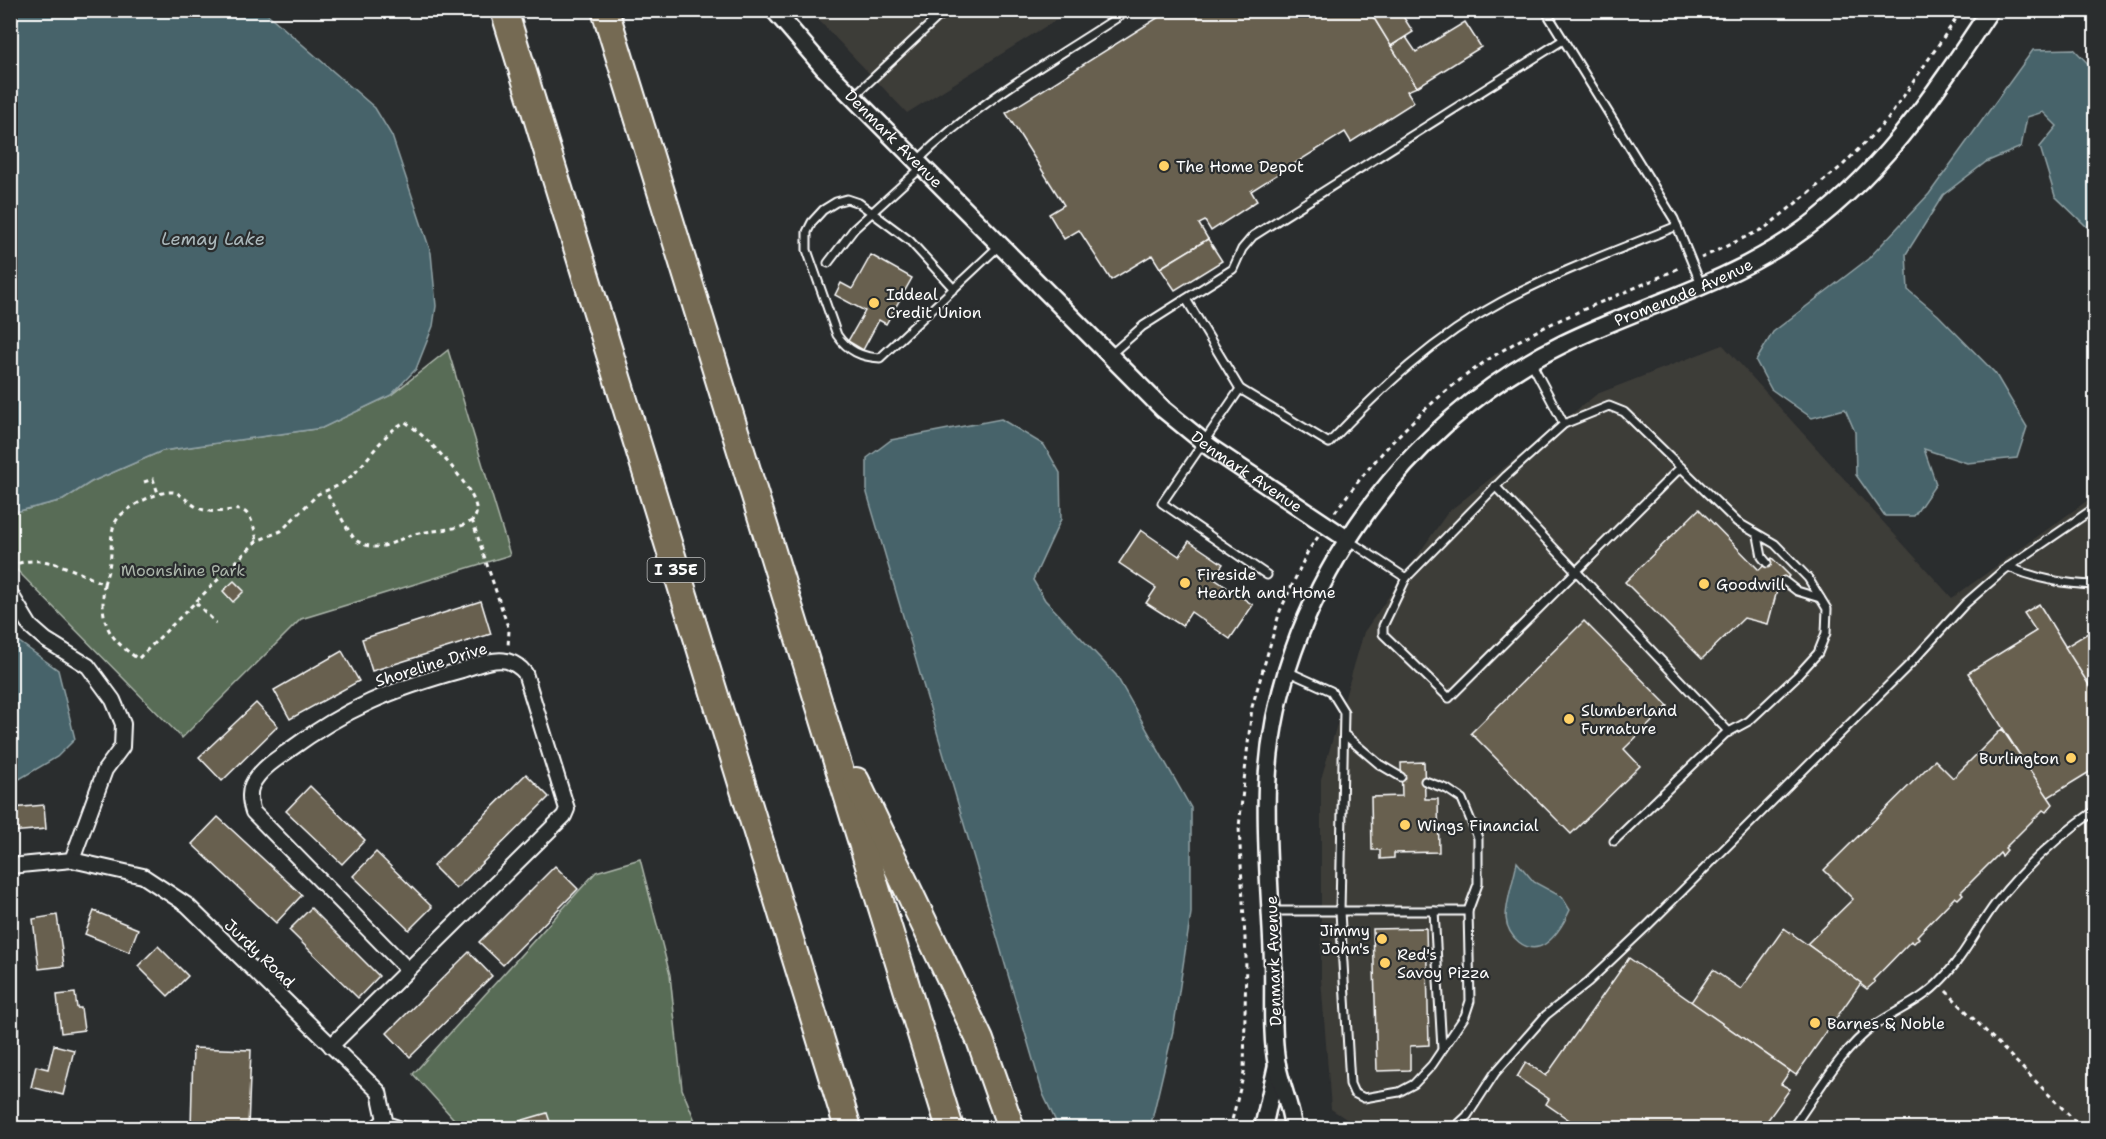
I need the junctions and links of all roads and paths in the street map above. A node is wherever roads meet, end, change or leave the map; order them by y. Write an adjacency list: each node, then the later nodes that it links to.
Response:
1 (504, 10): 70 (highway, I 35E)
2 (605, 10): 48 (highway)
3 (774, 10): 9 (street, Denmark Avenue)
4 (950, 10): 9 (lane)
5 (1129, 10): 10 (lane)
6 (1545, 10): 8 (lane)
7 (1990, 10): 15 (street, Promenade Avenue)
8 (1563, 40): 12 (lane); 17 (lane)
9 (854, 97): 10 (street, Denmark Avenue)
10 (920, 164): 11 (lane); 13 (street, Denmark Avenue)
11 (872, 214): 14 (lane); 16 (lane); 16 (lane)
12 (1677, 226): 15 (lane); 20 (lane)
13 (1000, 245): 16 (lane); 18 (street, Denmark Avenue)
14 (828, 263)
15 (1702, 287): 19 (street, Promenade Avenue)
16 (954, 290)
17 (1186, 299): 18 (lane); 20 (lane)
18 (1109, 356): 22 (street, Denmark Avenue)
19 (1531, 361): 21 (lane); 31 (street, Promenade Avenue)
20 (1240, 389): 22 (lane)
21 (1564, 424): 23 (lane); 25 (lane)
22 (1202, 442): 31 (street, Denmark Avenue); 37 (lane)
23 (1681, 468): 30 (lane); 36 (lane)
24 (144, 482): 27 (path)
25 (1495, 486): 36 (lane); 38 (lane)
26 (325, 490): 29 (path); 29 (path); 32 (path)
27 (158, 493): 32 (path); 40 (path)
28 (2096, 507): 35 (lane)
29 (472, 520): 46 (path)
30 (1758, 536): 33 (lane); 43 (lane)
31 (1347, 539): 38 (lane); 47 (street, Denmark Avenue)
32 (257, 542): 44 (path)
33 (1767, 562)
34 (10, 567): 40 (path)
35 (2008, 567): 41 (lane); 75 (lane)
36 (1577, 571): 38 (lane); 49 (lane)
37 (1267, 575)
38 (1406, 578)
39 (1784, 581): 43 (lane)
40 (104, 584): 44 (path)
41 (2096, 585)
42 (10, 593): 55 (street)
43 (1820, 598): 49 (lane)
44 (196, 603): 45 (path)
45 (216, 623)
46 (506, 661): 61 (street, Shoreline Drive); 61 (street, Shoreline Drive)
47 (1288, 672): 50 (lane); 57 (street, Denmark Avenue)
48 (819, 705): 71 (highway); 72 (highway)
49 (1729, 732): 54 (lane)
50 (1346, 736): 51 (lane); 58 (lane)
51 (1401, 777)
52 (1425, 781): 60 (lane)
53 (2096, 810): 62 (lane)
54 (1614, 841)
55 (72, 860): 56 (street, Jurdy Road); 65 (street, Jurdy Road)
56 (10, 866)
57 (1272, 911): 58 (lane); 67 (street, Denmark Avenue)
58 (1340, 911): 59 (lane); 66 (lane)
59 (1434, 911): 60 (lane); 66 (lane)
60 (1468, 911): 66 (lane)
61 (408, 970): 65 (street, Shoreline Drive)
62 (1938, 984): 76 (lane); 77 (path)
63 (10, 1021): 64 (street)
64 (10, 1034)
65 (331, 1046): 68 (street, Jurdy Road)
66 (1442, 1049)
67 (1277, 1065): 73 (street, Denmark Avenue); 74 (street, Denmark Avenue)
68 (380, 1124): 69 (lane)
69 (410, 1128)
70 (848, 1128)
71 (950, 1128)
72 (1011, 1128)
73 (1263, 1128)
74 (1293, 1128)
75 (1454, 1128)
76 (1792, 1128)
77 (2082, 1128)

